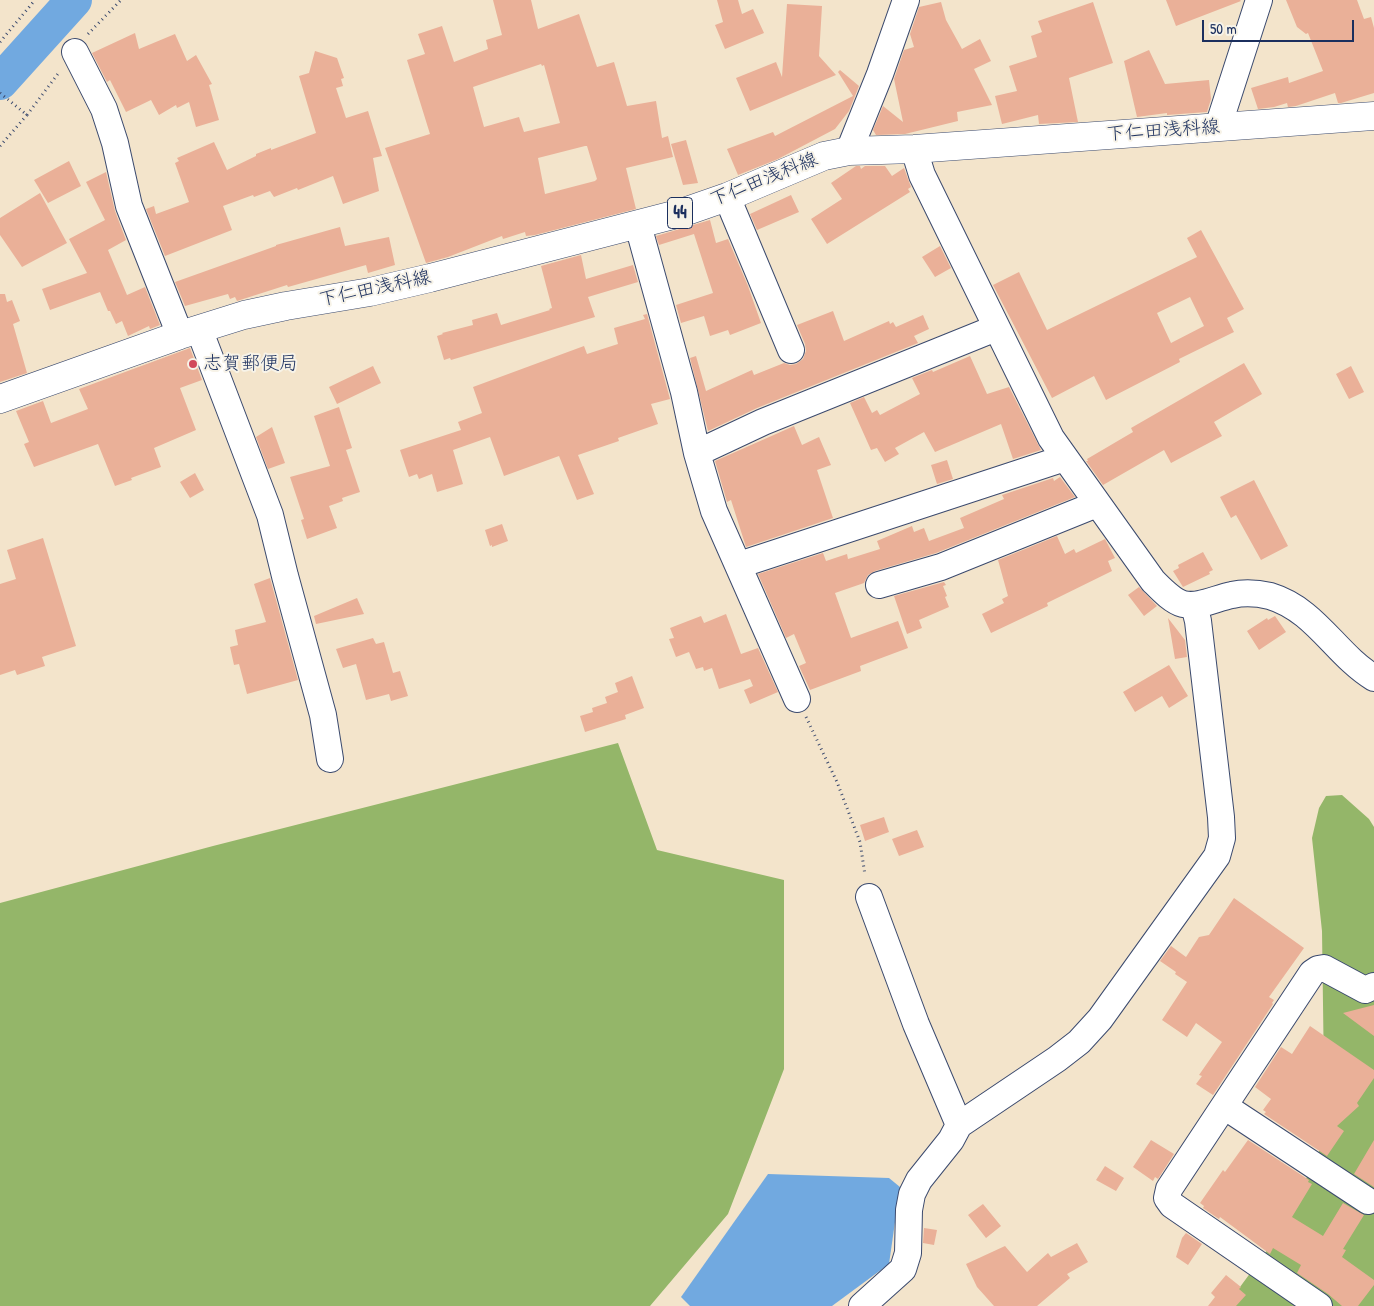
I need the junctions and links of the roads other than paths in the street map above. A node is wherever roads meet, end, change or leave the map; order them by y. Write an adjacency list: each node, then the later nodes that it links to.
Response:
1 (906, 0): 7 (street)
2 (1259, 0): 5 (street)
3 (75, 52): 11 (street)
4 (1374, 116): 5 (main road, 下仁田浅科線 / 44)
5 (1218, 127): 6 (main road, 下仁田浅科線 / 44)
6 (914, 149): 7 (main road, 下仁田浅科線 / 44); 10 (street)
7 (849, 151): 8 (main road, 下仁田浅科線 / 44)
8 (727, 197): 9 (main road, 下仁田浅科線 / 44); 12 (street)
9 (638, 225): 11 (main road, 下仁田浅科線 / 44); 14 (street)
10 (996, 328): 14 (street); 15 (street)
11 (190, 332): 13 (main road, 下仁田浅科線 / 44); 22 (street)
12 (791, 350)
13 (0, 399)
14 (698, 452): 17 (street)
15 (1065, 458): 16 (street); 17 (street)
16 (1097, 504): 18 (street); 19 (street)
17 (739, 565): 21 (street)
18 (879, 585)
19 (1194, 605): 20 (street); 26 (street)
20 (1374, 678)
21 (797, 699)
22 (330, 759)
23 (869, 897): 26 (street)
24 (1374, 986): 25 (street)
25 (1224, 1106): 27 (street); 29 (street)
26 (958, 1124): 28 (street)
27 (1368, 1201)
28 (862, 1306)
29 (1319, 1306)

